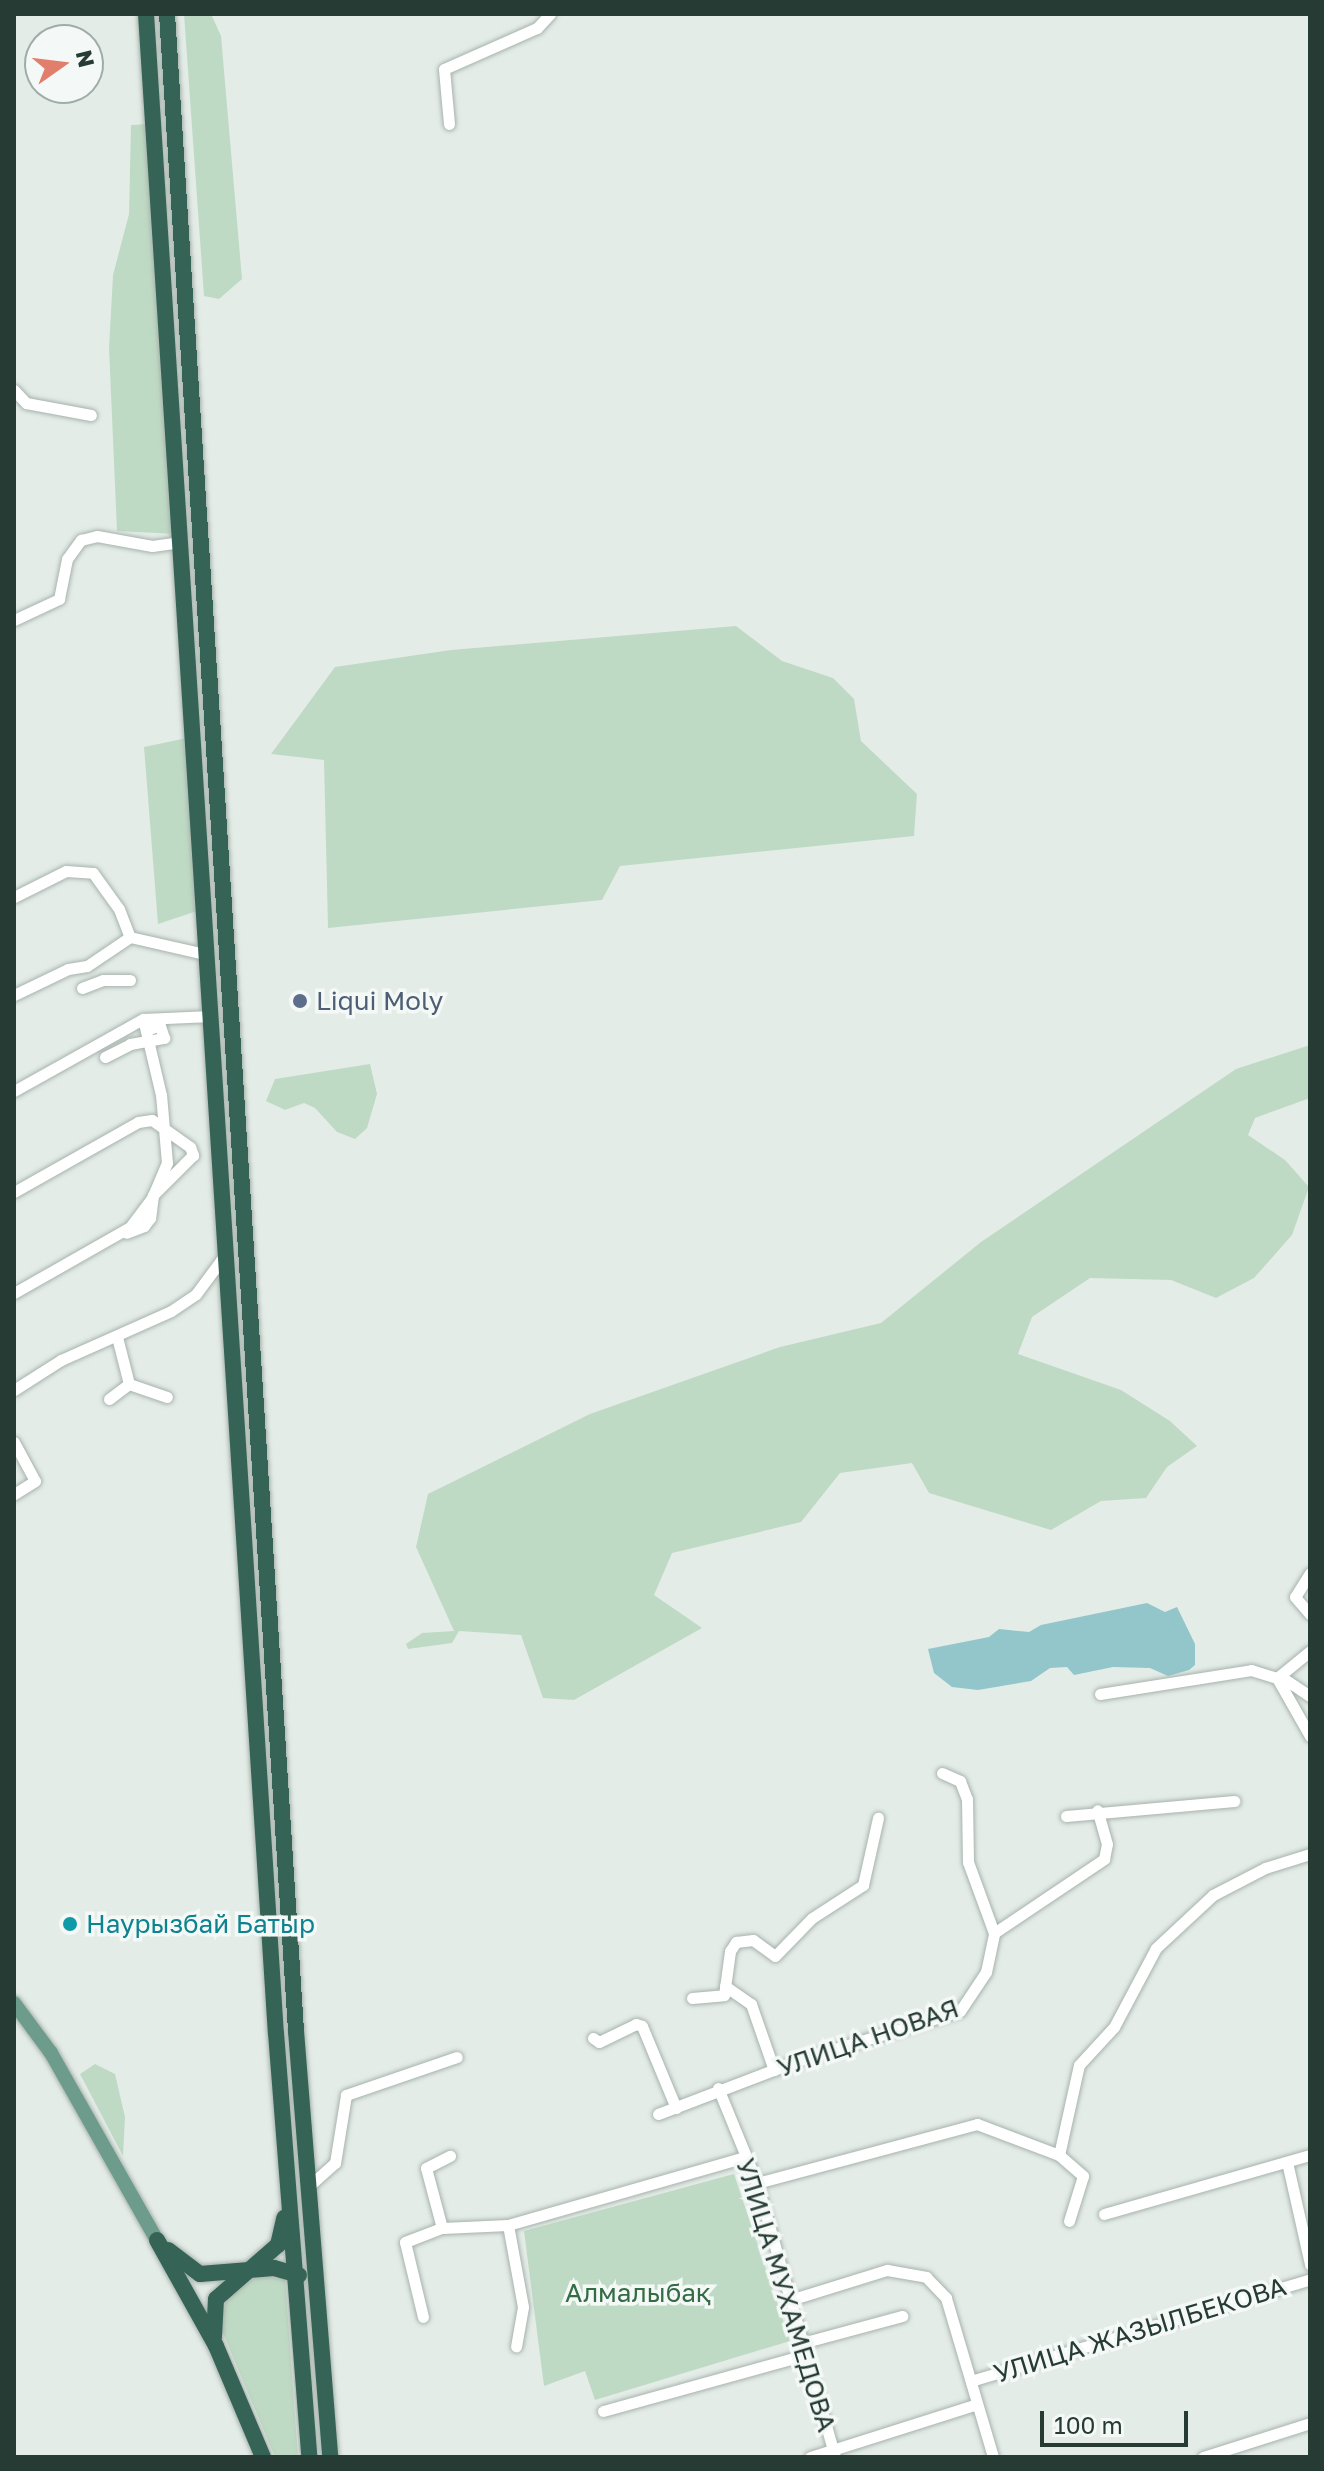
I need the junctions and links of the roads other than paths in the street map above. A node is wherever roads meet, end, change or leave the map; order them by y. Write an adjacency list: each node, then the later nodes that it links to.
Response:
1 (146, 14): 7 (highway)
2 (167, 14): 64 (highway)
3 (550, 14): 4 (street)
4 (449, 124)
5 (14, 390): 6 (street)
6 (91, 415)
7 (181, 542): 8 (street); 11 (highway)
8 (14, 620)
9 (14, 897): 10 (street)
10 (130, 937): 11 (street); 12 (street)
11 (204, 954): 17 (highway)
12 (68, 969): 13 (street); 16 (street)
13 (103, 980): 14 (street); 15 (street)
14 (130, 980)
15 (82, 988)
16 (14, 995)
17 (211, 1016): 18 (street); 25 (highway)
18 (145, 1024): 19 (street); 21 (street)
19 (151, 1043): 20 (street); 22 (street)
20 (105, 1057)
21 (14, 1091)
22 (163, 1126): 23 (street); 24 (street); 24 (street)
23 (14, 1192)
24 (153, 1195): 26 (street)
25 (228, 1251): 27 (street); 62 (highway)
26 (14, 1293)
27 (117, 1337): 28 (street); 29 (street)
28 (129, 1384): 30 (street); 31 (street)
29 (14, 1390)
30 (167, 1397)
31 (109, 1399)
32 (14, 1442): 33 (street)
33 (14, 1494)
34 (1310, 1573): 35 (street)
35 (1310, 1614)
36 (1310, 1651): 37 (street)
37 (1278, 1677): 38 (street); 39 (street); 40 (street)
38 (1100, 1694)
39 (1310, 1696)
40 (1310, 1736)
41 (942, 1773): 47 (street)
42 (1234, 1801): 43 (street)
43 (1097, 1810): 44 (street); 47 (street)
44 (1066, 1816)
45 (878, 1818): 48 (street)
46 (1310, 1854): 57 (street)
47 (994, 1933): 53 (street, УЛИЦА НОВАЯ)
48 (725, 1986): 49 (street); 53 (street)
49 (692, 1998)
50 (14, 2003): 69 (main road)
51 (593, 2038): 55 (street)
52 (457, 2057): 64 (street)
53 (774, 2070): 54 (street, УЛИЦА НОВАЯ)
54 (718, 2088): 55 (street, УЛИЦА НОВАЯ); 60 (street, УЛИЦА МУХАМЕДОВА)
55 (676, 2108): 56 (street, УЛИЦА НОВАЯ)
56 (658, 2114)
57 (1059, 2155): 63 (street); 66 (street)
58 (1310, 2155): 61 (street)
59 (450, 2156): 68 (street)
60 (745, 2157): 63 (street, УЛИЦА МУХАМЕДОВА); 67 (street)
61 (1287, 2162): 65 (street); 70 (street)
62 (288, 2173): 71 (highway); 72 (highway)
63 (757, 2183): 74 (street, УЛИЦА МУХАМЕДОВА)
64 (308, 2187): 75 (highway)
65 (1104, 2214)
66 (1069, 2221)
67 (508, 2225): 68 (street); 79 (street)
68 (442, 2228): 77 (street)
69 (157, 2240): 71 (highway); 78 (highway)
70 (1310, 2264)
71 (247, 2270): 72 (highway); 78 (highway)
72 (292, 2271): 75 (highway); 87 (highway)
73 (1310, 2279): 81 (street, УЛИЦА ЖАЗЫЛБЕКОВА)
74 (790, 2300): 80 (street, УЛИЦА МУХАМЕДОВА); 81 (street)
75 (317, 2312): 88 (highway)
76 (902, 2316): 80 (street)
77 (423, 2317)
78 (216, 2346): 86 (highway)
79 (516, 2346)
80 (803, 2349): 83 (street); 85 (street, УЛИЦА МУХАМЕДОВА)
81 (971, 2381): 82 (street)
82 (977, 2404): 85 (street); 90 (street)
83 (603, 2411)
84 (1310, 2423): 91 (street)
85 (834, 2454): 89 (street)
86 (263, 2457)
87 (309, 2457)
88 (330, 2457)
89 (810, 2457)
90 (993, 2457)
91 (1203, 2457)

